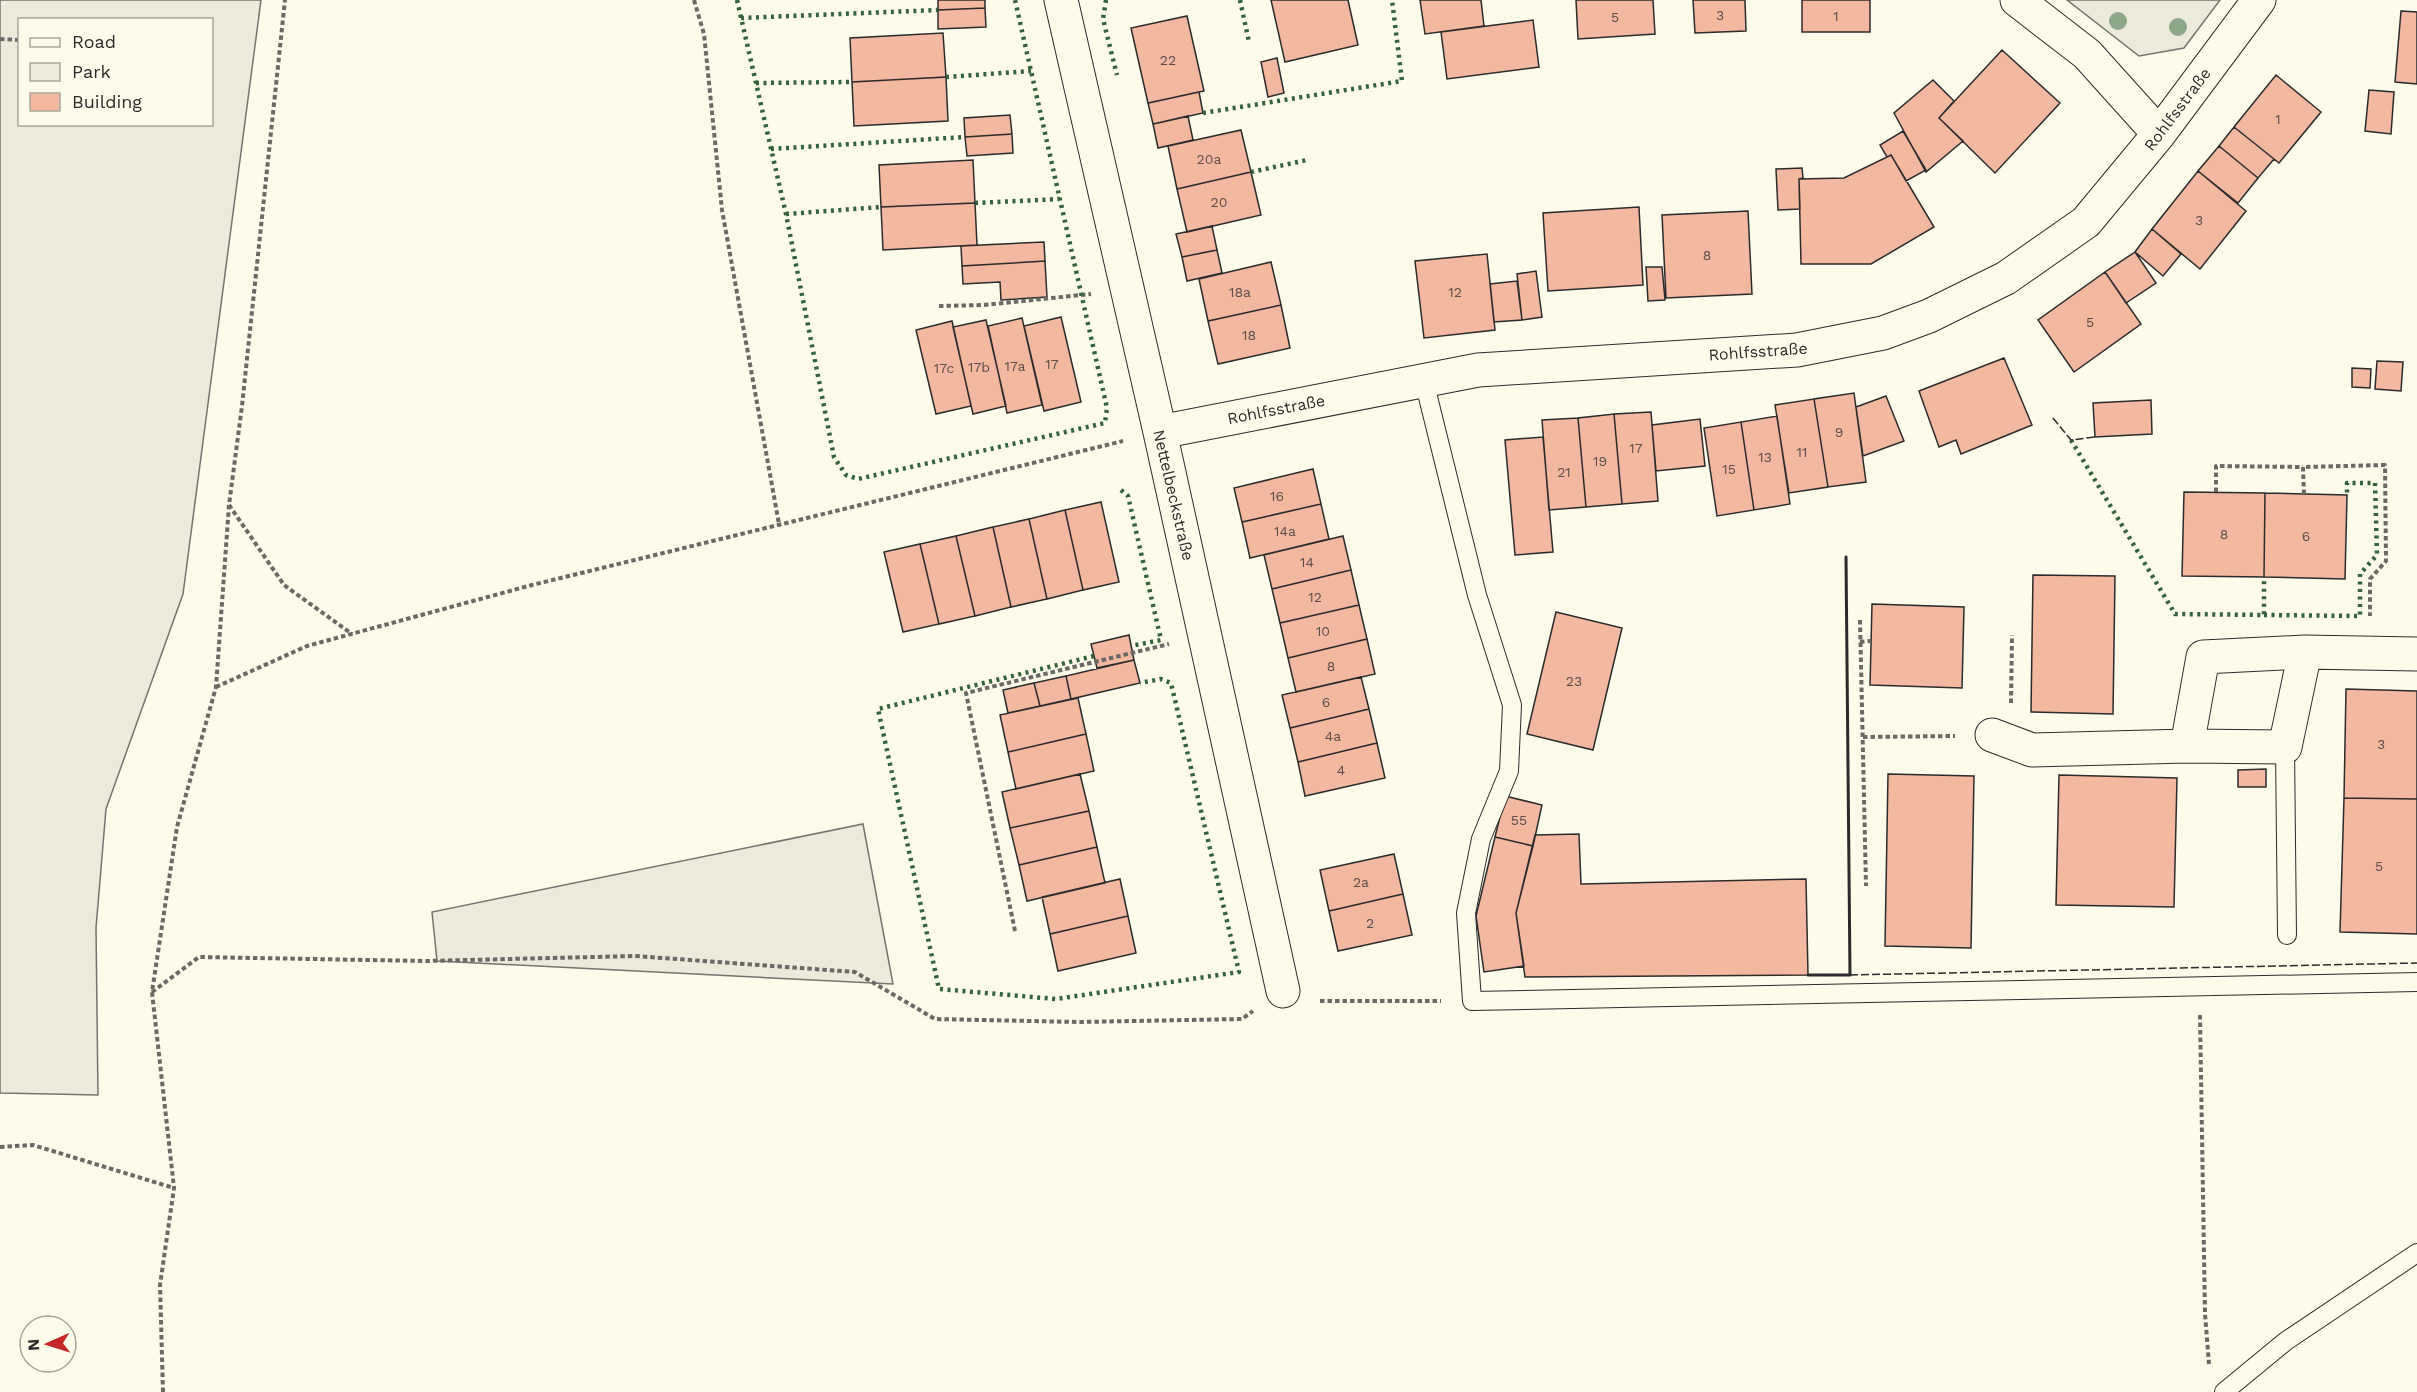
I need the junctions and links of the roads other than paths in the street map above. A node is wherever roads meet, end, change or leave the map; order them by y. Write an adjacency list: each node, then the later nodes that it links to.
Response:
1 (1061, 0): 6 (street, Nettelbeckstraße)
2 (2017, 0): 4 (street)
3 (2259, 0): 4 (street, Rohlfsstraße)
4 (2159, 134): 5 (street, Rohlfsstraße)
5 (1424, 381): 6 (street, Rohlfsstraße); 13 (lane)
6 (1160, 432): 14 (street, Nettelbeckstraße)
7 (2305, 652): 8 (street); 10 (street); 11 (street)
8 (2417, 654)
9 (2001, 738): 10 (street)
10 (2187, 746): 11 (street)
11 (2285, 747): 12 (lane)
12 (2287, 935)
13 (2417, 982)
14 (1283, 992)
15 (2417, 1253): 16 (lane)
16 (2224, 1392)

